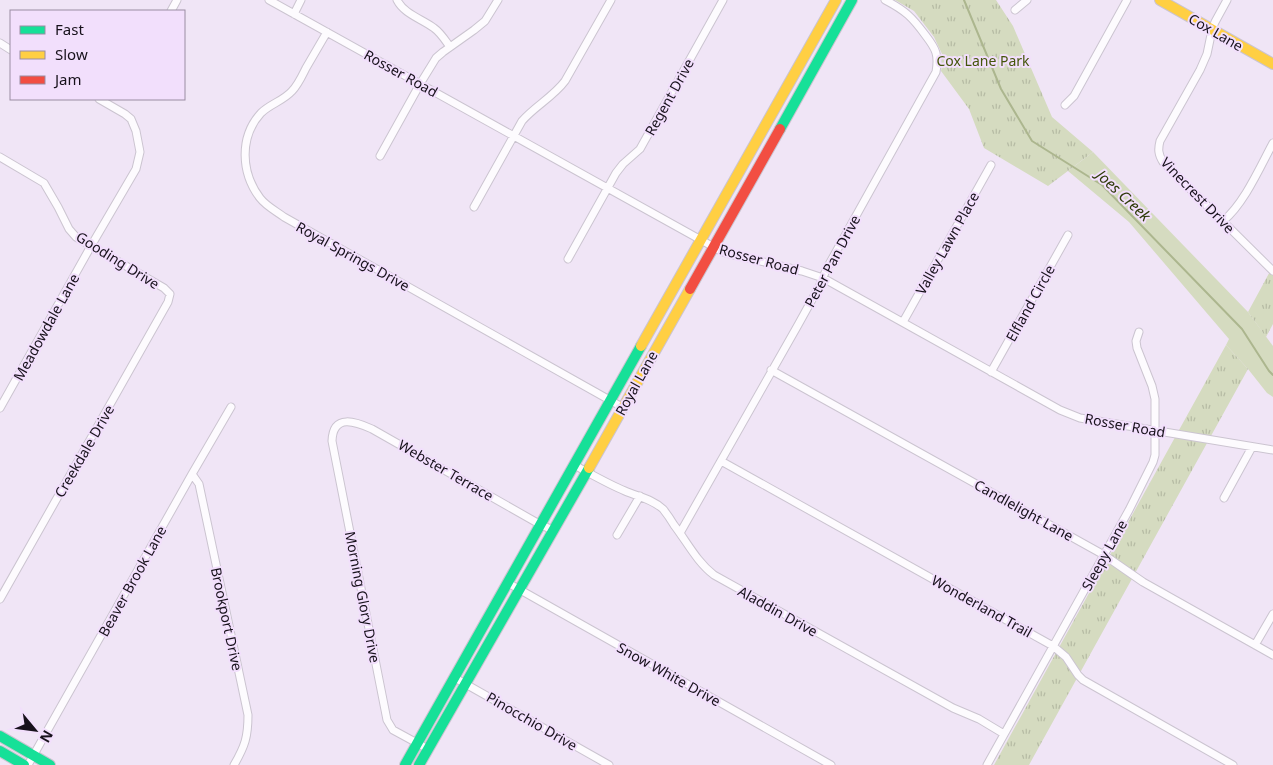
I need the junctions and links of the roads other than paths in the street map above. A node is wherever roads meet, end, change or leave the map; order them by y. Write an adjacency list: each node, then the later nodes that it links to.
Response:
1 (269, 0): 15 (street, Rosser Road)
2 (301, 0): 15 (street)
3 (397, 0): 18 (street)
4 (498, 0): 18 (street)
5 (611, 0): 23 (street)
6 (724, 0): 28 (street, Regent Drive)
7 (836, 0): 32 (main road, Royal Lane)
8 (852, 0): 34 (main road, Royal Lane)
9 (885, 0): 37 (street, Peter Pan Drive)
10 (1027, 0): 14 (street)
11 (1127, 0): 22 (street)
12 (1160, 0): 16 (main road, Cox Lane)
13 (1227, 0): 16 (street, Vinecrest Drive)
14 (1016, 10)
15 (294, 14): 17 (street, Rosser Road)
16 (1212, 30): 19 (main road, Cox Lane); 30 (street, Vinecrest Drive)
17 (326, 32): 20 (street, Rosser Road); 43 (street, Royal Springs Drive)
18 (450, 47): 20 (street)
19 (1273, 64)
20 (420, 84): 23 (street, Rosser Road); 25 (street)
21 (101, 100): 33 (street, Meadowdale Lane)
22 (1064, 105)
23 (514, 136): 28 (street, Rosser Road); 29 (street)
24 (1273, 143): 30 (street)
25 (380, 156)
26 (0, 157): 33 (street, Gooding Drive)
27 (991, 165): 39 (street, Valley Lawn Place)
28 (607, 188): 32 (street, Rosser Road); 35 (street, Regent Drive)
29 (474, 207)
30 (1222, 221): 36 (street, Vinecrest Drive)
31 (1068, 235): 42 (street, Elfland Circle)
32 (701, 241): 34 (street, Rosser Road); 43 (main road, Royal Lane)
33 (91, 246): 38 (street, Gooding Drive); 46 (street, Meadowdale Lane)
34 (712, 247): 37 (street, Rosser Road); 45 (main road, Royal Lane)
35 (568, 259)
36 (1273, 271)
37 (823, 278): 39 (street, Rosser Road); 41 (street, Peter Pan Drive)
38 (168, 302): 64 (street, Creekdale Drive)
39 (902, 322): 42 (street, Rosser Road)
40 (1139, 332): 48 (street, Sleepy Lane)
41 (771, 370): 51 (street, Peter Pan Drive); 61 (street, Candlelight Lane)
42 (991, 372): 48 (street, Rosser Road)
43 (610, 400): 45 (street, Royal Springs Drive); 52 (main road, Royal Lane)
44 (231, 407): 54 (street, Beaver Brook Lane)
45 (622, 407): 53 (main road, Royal Lane)
46 (0, 408)
47 (338, 425): 57 (street, Webster Terrace); 73 (street, Morning Glory Drive)
48 (1155, 431): 49 (street, Rosser Road); 61 (street, Sleepy Lane)
49 (1252, 447): 50 (street, Rosser Road); 56 (street)
50 (1273, 450)
51 (721, 461): 59 (street, Peter Pan Drive); 67 (street, Wonderland Trail)
52 (574, 465): 53 (street, Aladdin Drive); 57 (main road, Royal Lane)
53 (587, 472): 55 (street, Aladdin Drive); 58 (main road, Royal Lane)
54 (192, 474): 76 (street, Beaver Brook Lane); 79 (street, Brookport Drive)
55 (640, 496): 59 (street, Aladdin Drive); 60 (street)
56 (1224, 498)
57 (541, 525): 58 (street, Webster Terrace); 62 (main road, Royal Lane)
58 (553, 530): 63 (main road, Royal Lane)
59 (680, 533): 71 (street, Aladdin Drive)
60 (617, 535)
61 (1104, 555): 66 (street, Candlelight Lane); 67 (street, Sleepy Lane)
62 (508, 583): 63 (street, Snow White Drive); 69 (main road, Royal Lane)
63 (519, 589): 70 (main road, Royal Lane); 83 (street, Snow White Drive)
64 (0, 599)
65 (1273, 614): 66 (street)
66 (1256, 645): 68 (street, Candlelight Lane)
67 (1054, 646): 71 (street, Sleepy Lane); 85 (street, Wonderland Trail)
68 (1273, 655)
69 (455, 678): 70 (street, Pinocchio Drive); 73 (main road, Royal Lane)
70 (465, 684): 74 (main road, Royal Lane); 82 (street, Pinocchio Drive)
71 (1004, 734): 84 (street, Sleepy Lane)
72 (0, 736): 76 (main road)
73 (416, 743): 74 (street, Morning Glory Drive); 80 (main road, Royal Lane)
74 (428, 749): 81 (main road, Royal Lane)
75 (0, 751): 77 (main road)
76 (33, 755): 77 (street, Beaver Brook Lane); 78 (main road)
77 (26, 765)
78 (50, 765)
79 (234, 765)
80 (405, 765)
81 (419, 765)
82 (609, 765)
83 (831, 765)
84 (987, 765)
85 (1233, 765)

